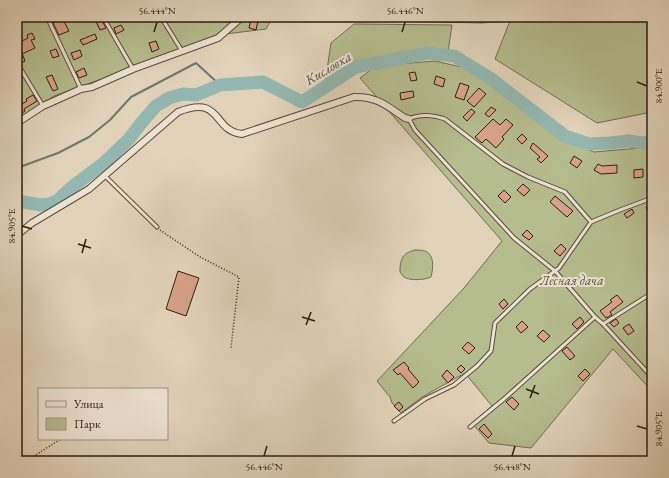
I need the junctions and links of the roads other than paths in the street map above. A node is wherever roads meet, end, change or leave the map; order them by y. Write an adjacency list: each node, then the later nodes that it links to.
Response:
1 (47, 17): 9 (lane)
2 (103, 17): 8 (lane)
3 (161, 17): 6 (lane)
4 (242, 17): 5 (street)
5 (235, 19): 6 (street)
6 (182, 51): 8 (street)
7 (17, 63): 10 (lane)
8 (133, 69): 9 (street)
9 (81, 89): 10 (street)
10 (43, 106): 12 (street)
11 (409, 119): 13 (street); 15 (lane); 18 (lane)
12 (17, 123)
13 (105, 176): 16 (lane); 17 (street)
14 (652, 198): 15 (lane)
15 (591, 222): 18 (lane)
16 (157, 227)
17 (17, 234)
18 (555, 271): 20 (lane); 23 (lane)
19 (652, 293): 21 (lane)
20 (595, 317): 21 (lane); 24 (lane)
21 (603, 324): 22 (lane)
22 (652, 372)
23 (394, 421)
24 (470, 426)

